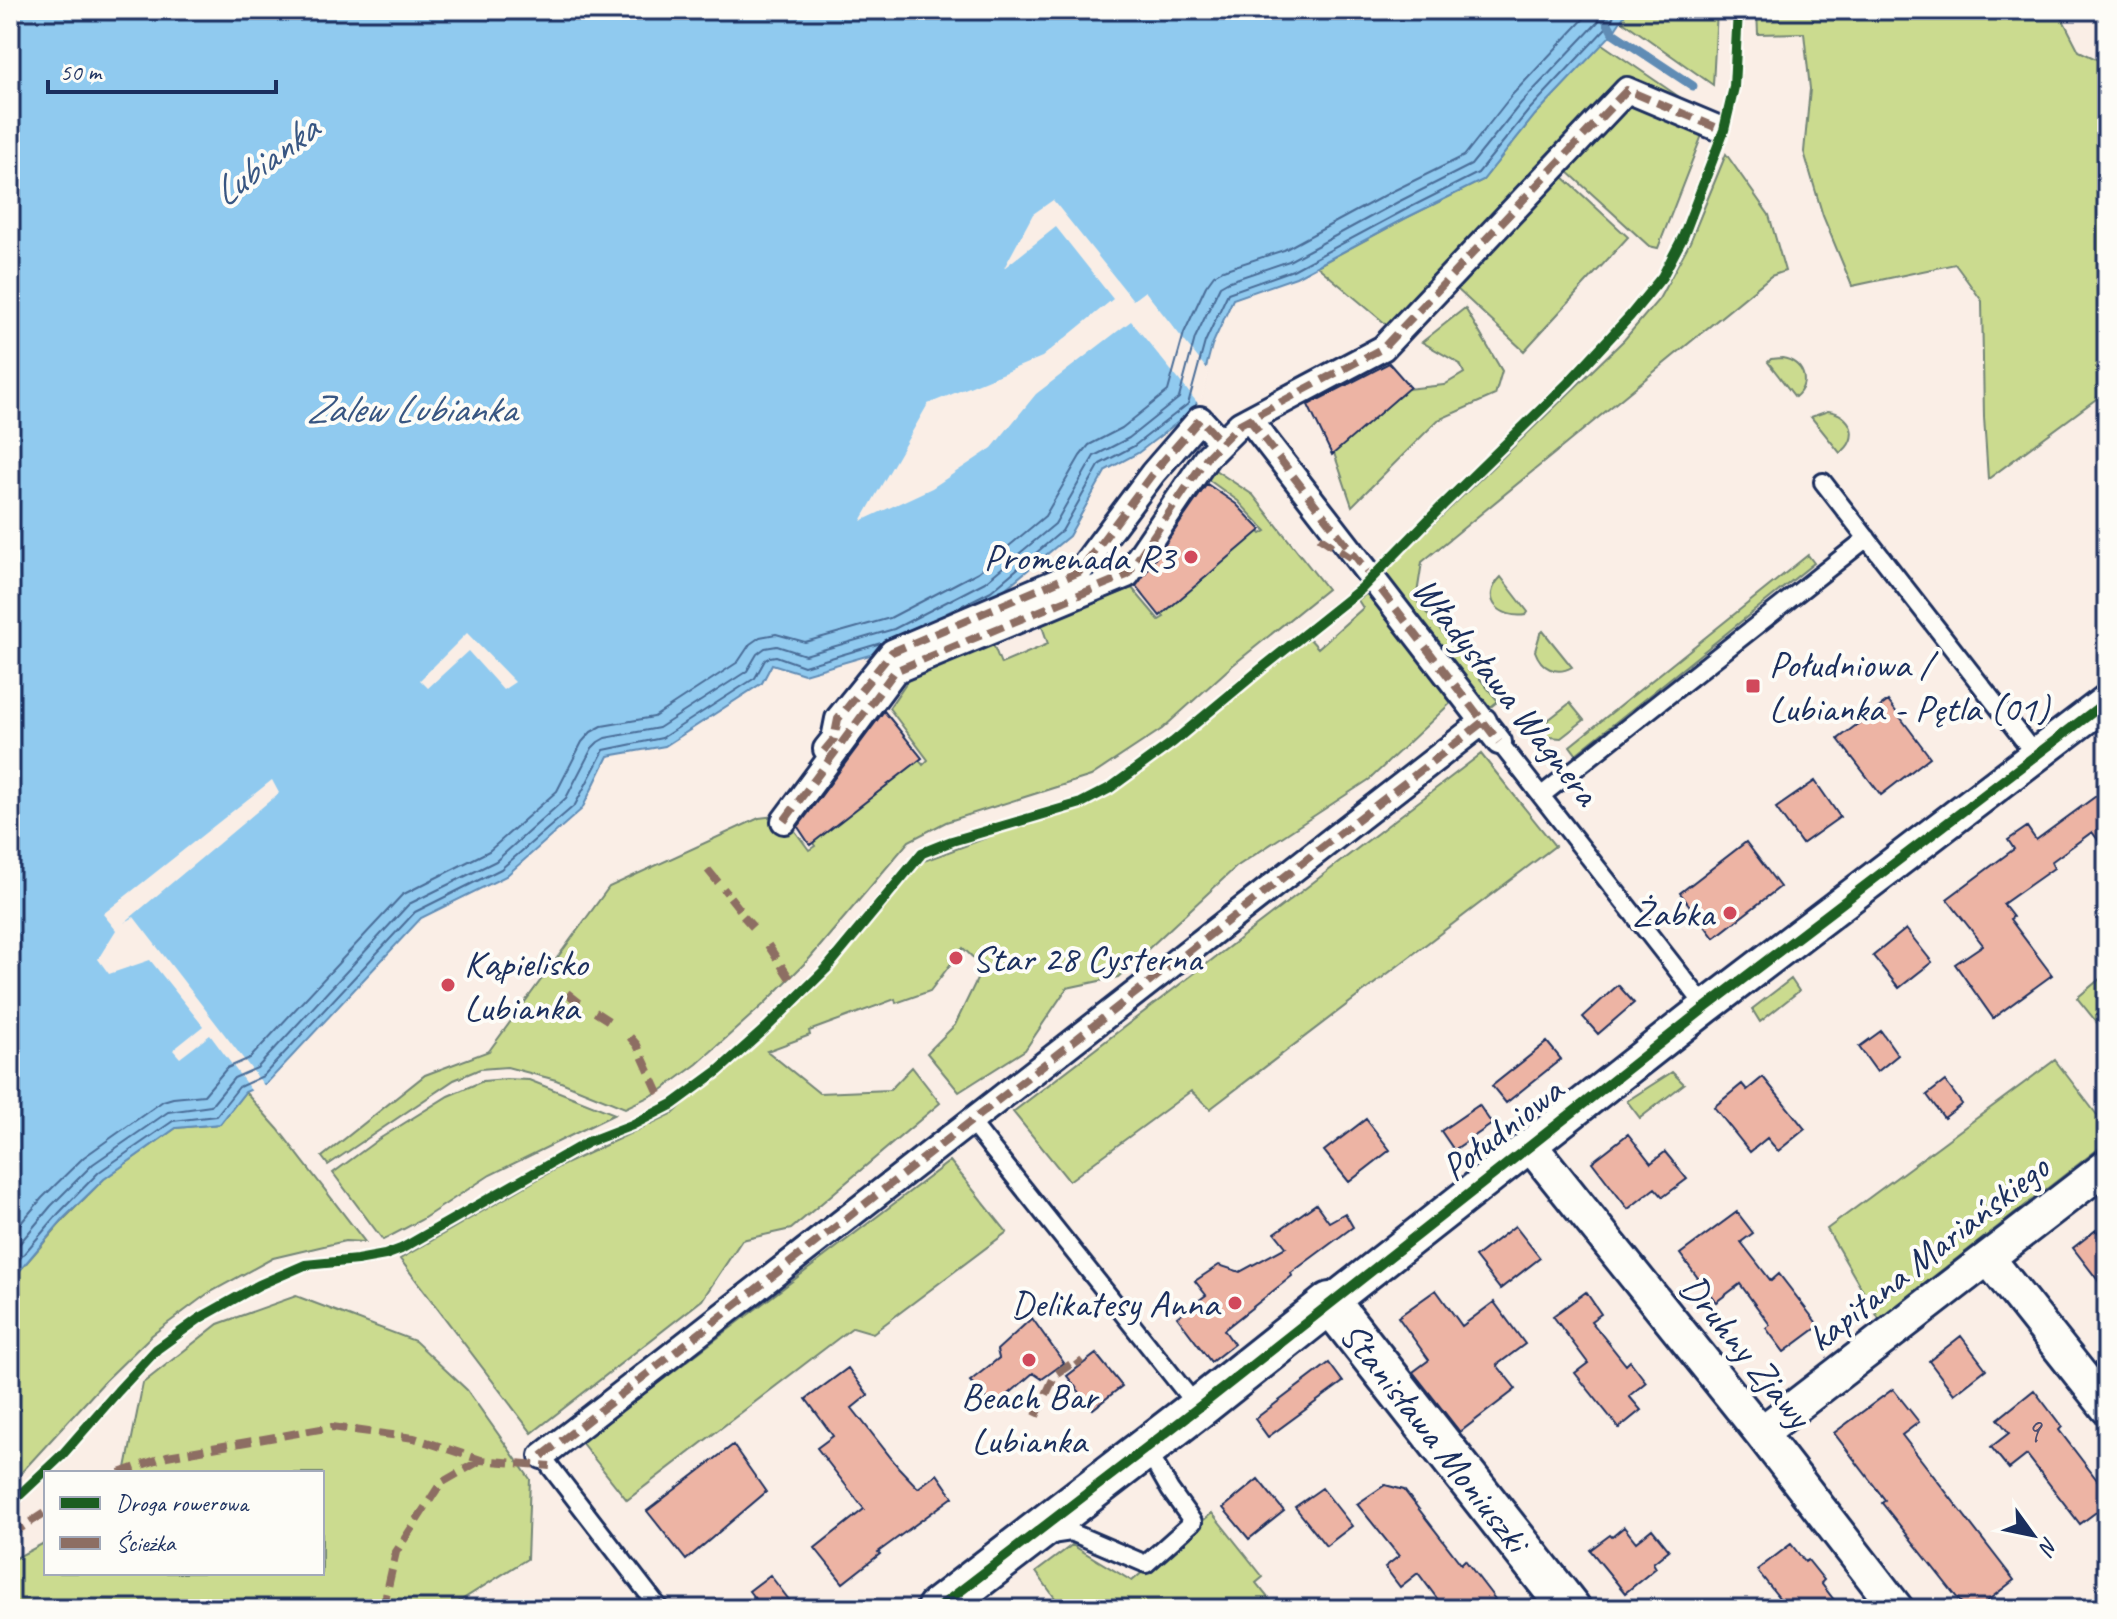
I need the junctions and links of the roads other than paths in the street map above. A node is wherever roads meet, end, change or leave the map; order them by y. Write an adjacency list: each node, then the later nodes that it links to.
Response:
1 (1715, 127): 2 (street)
2 (1249, 419): 3 (street); 7 (street, Władysława Wagnera)
3 (1221, 442): 3 (street)
4 (1823, 482): 6 (lane)
5 (1319, 537): 7 (street)
6 (1867, 538): 11 (lane); 12 (lane)
7 (1367, 570): 9 (street, Władysława Wagnera)
8 (2107, 701): 11 (street, Południowa)
9 (1484, 721): 10 (street, Władysława Wagnera); 14 (street)
10 (1499, 742): 12 (lane, Władysława Wagnera)
11 (2036, 756): 13 (street, Południowa)
12 (1542, 795): 13 (lane, Władysława Wagnera)
13 (1706, 1007): 15 (street, Południowa)
14 (970, 1121): 19 (lane); 23 (street)
15 (1530, 1145): 18 (street, Południowa); 21 (street, Druhny Zjawy)
16 (2107, 1166): 17 (street, kapitana Mariańskiego)
17 (1988, 1258): 20 (street); 21 (street, kapitana Mariańskiego)
18 (1330, 1303): 19 (street, Południowa); 27 (street, Stanisława Moniuszki)
19 (1198, 1408): 22 (street, Południowa)
20 (2107, 1408)
21 (1761, 1433): 28 (street, Druhny Zjawy)
22 (1146, 1447): 24 (street, Południowa); 24 (lane)
23 (542, 1456): 25 (lane)
24 (1030, 1538): 26 (street, Południowa)
25 (660, 1609)
26 (937, 1609)
27 (1570, 1609)
28 (1897, 1609)

